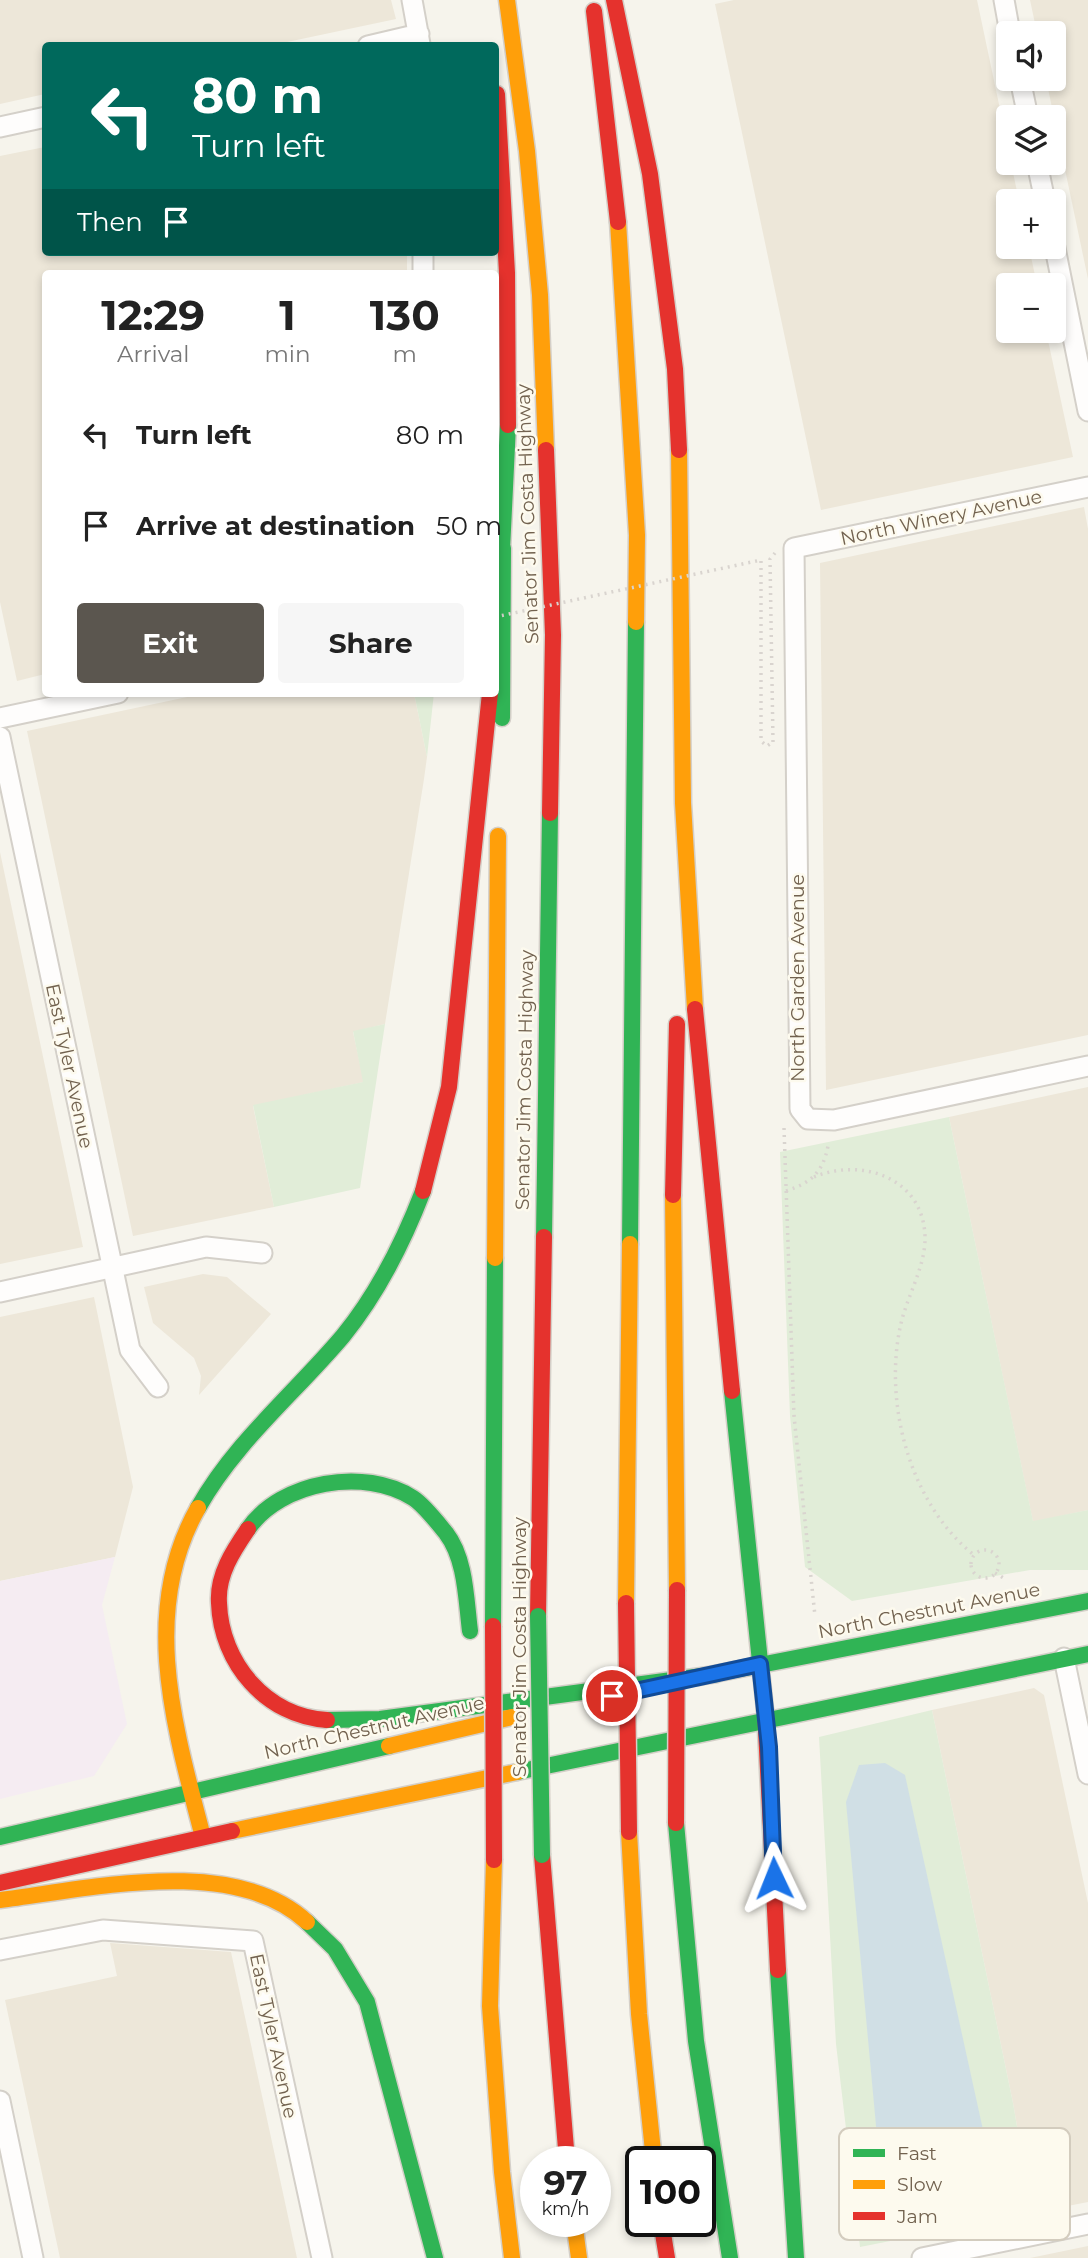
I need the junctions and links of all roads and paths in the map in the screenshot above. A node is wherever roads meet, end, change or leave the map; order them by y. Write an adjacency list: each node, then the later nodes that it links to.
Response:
1 (412, 0): 7 (street)
2 (507, 0): 55 (main road, Senator Jim Costa Highway, bridge)
3 (593, 0): 56 (main road, bridge)
4 (614, 0): 23 (main road)
5 (1004, 0): 6 (street)
6 (1008, 21)
7 (419, 40)
8 (42, 118): 9 (street)
9 (0, 127)
10 (499, 166): 14 (main road)
11 (1057, 259): 12 (street)
12 (1088, 411)
13 (1088, 486): 15 (street, North Winery Avenue)
14 (503, 548): 16 (main road); 22 (main road)
15 (794, 548): 17 (path, bridge); 25 (street, North Garden Avenue)
16 (499, 592)
17 (499, 616)
18 (99, 697): 20 (street)
19 (490, 697): 47 (main road)
20 (0, 718)
21 (0, 737): 31 (street, East Tyler Avenue)
22 (500, 751)
23 (683, 803): 42 (main road); 68 (main road, bridge)
24 (498, 818): 50 (main road, bridge)
25 (1088, 1066)
26 (784, 1128): 29 (path)
27 (828, 1146): 28 (path)
28 (814, 1177): 29 (path); 34 (path)
29 (786, 1191): 38 (path)
30 (262, 1252): 31 (street)
31 (111, 1267): 32 (street); 33 (street, East Tyler Avenue)
32 (0, 1292)
33 (158, 1387)
34 (974, 1555): 35 (path); 35 (path)
35 (995, 1573): 36 (path)
36 (1007, 1580)
37 (1088, 1601): 42 (main road, North Chestnut Avenue)
38 (815, 1616)
39 (471, 1637): 43 (main road)
40 (1088, 1654): 41 (main road)
41 (1064, 1658): 45 (main road); 46 (street)
42 (760, 1664): 43 (main road, North Chestnut Avenue); 45 (main road)
43 (717, 1674): 47 (main road, North Chestnut Avenue)
44 (475, 1692): 50 (main road)
45 (766, 1718): 49 (main road); 69 (main road)
46 (1088, 1774)
47 (191, 1790): 48 (main road, North Chestnut Avenue); 49 (main road)
48 (0, 1837)
49 (203, 1837): 51 (main road)
50 (488, 1861): 65 (main road)
51 (0, 1883)
52 (0, 1900): 64 (main road)
53 (0, 1950): 63 (street, East Tyler Avenue)
54 (0, 2101): 62 (street)
55 (565, 2146)
56 (652, 2146)
57 (1088, 2224): 58 (street)
58 (1070, 2228)
59 (576, 2237): 66 (main road)
60 (664, 2237): 67 (main road)
61 (1010, 2240): 70 (street)
62 (33, 2258)
63 (322, 2258)
64 (435, 2258)
65 (512, 2258)
66 (579, 2258)
67 (667, 2258)
68 (730, 2258)
69 (796, 2258)
70 (922, 2258)

